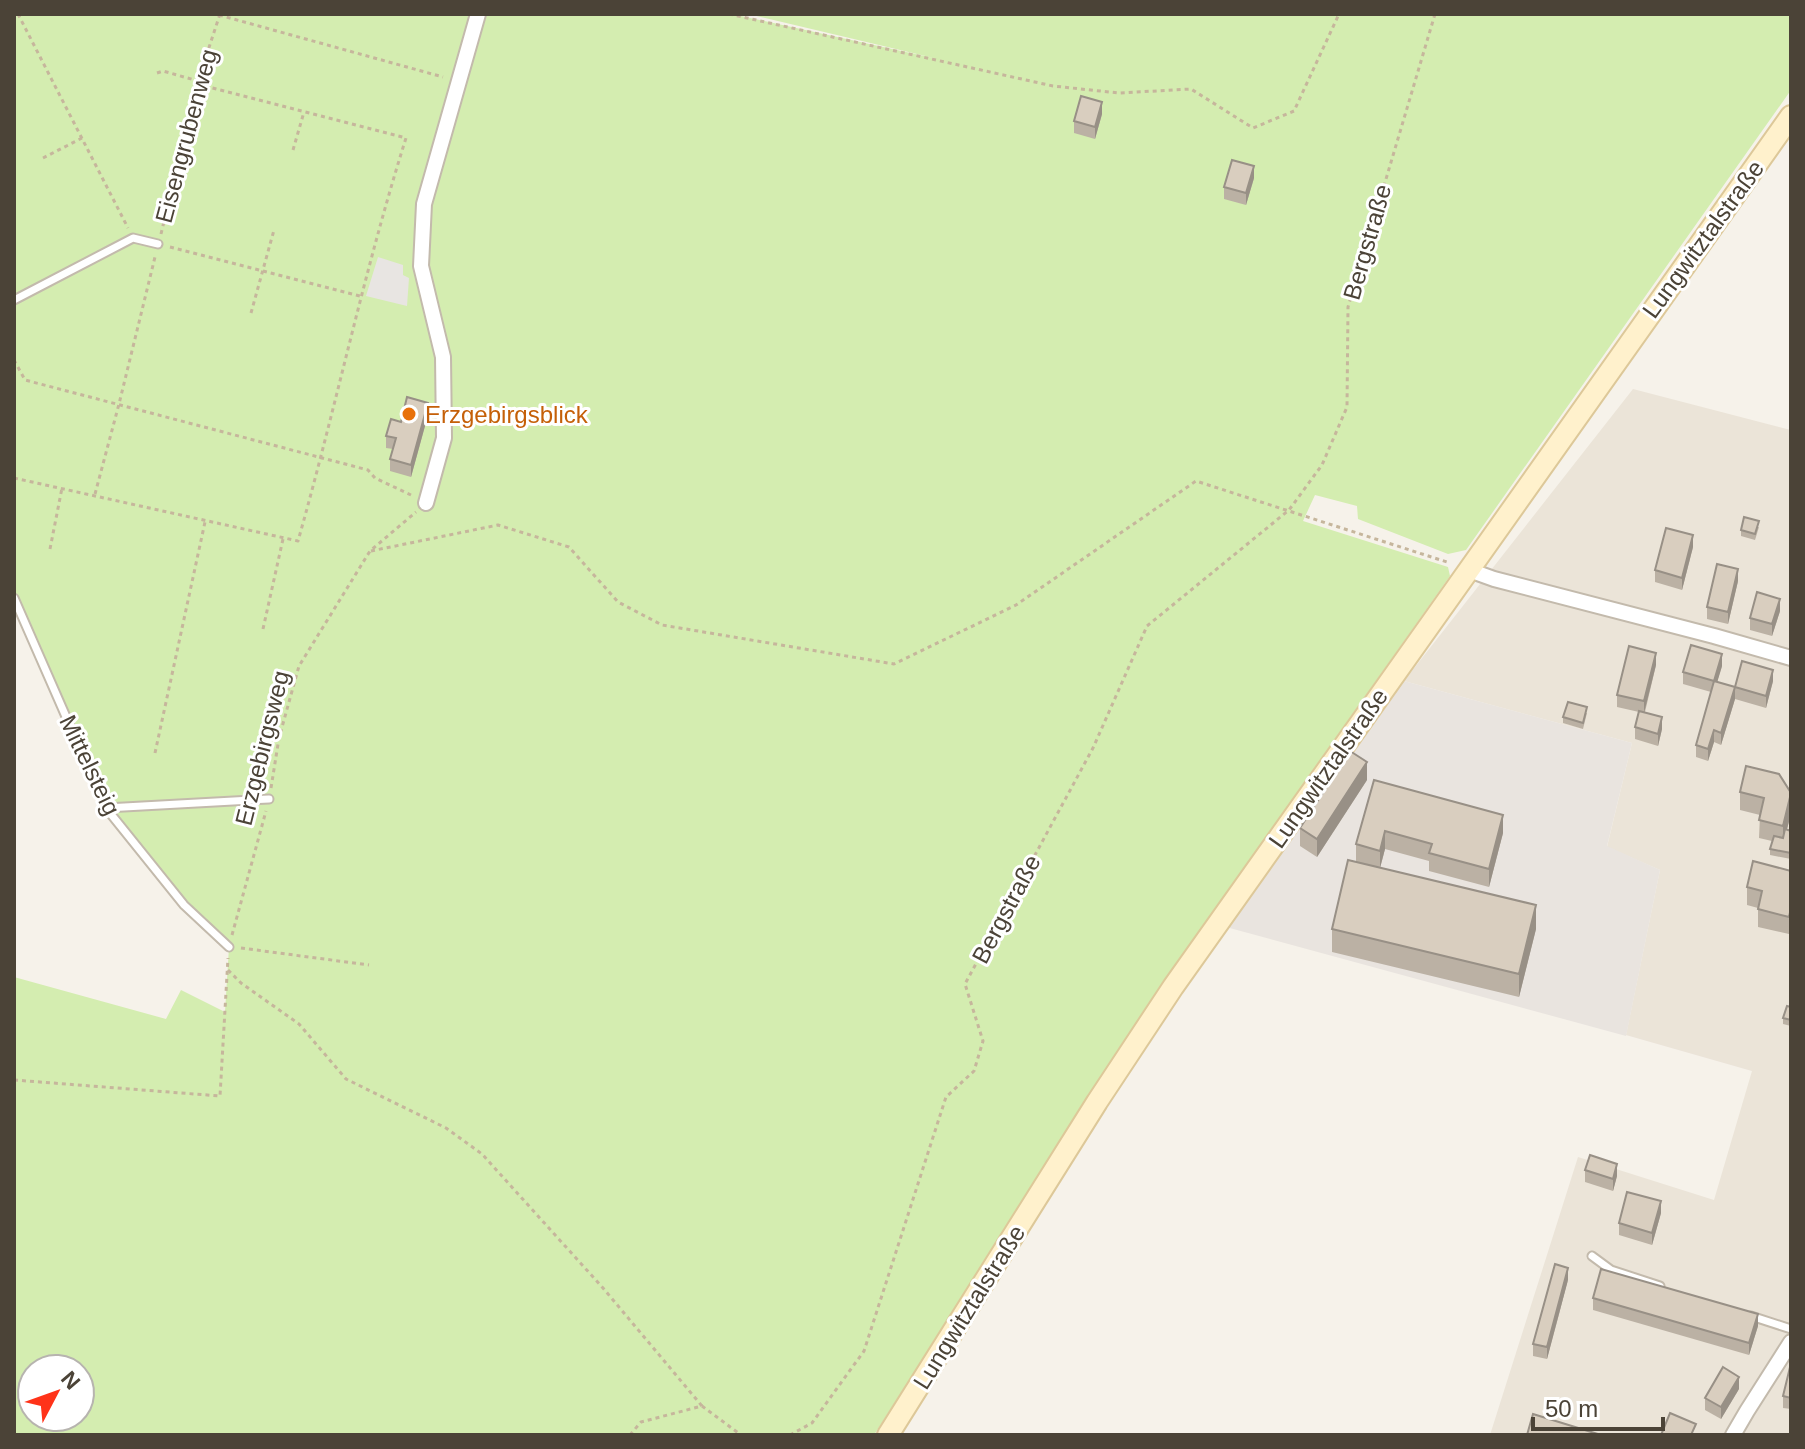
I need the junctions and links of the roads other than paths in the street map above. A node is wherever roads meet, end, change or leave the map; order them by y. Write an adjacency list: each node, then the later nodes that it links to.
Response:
1 (478, 14): 5 (street)
2 (1791, 116): 6 (main road, Lungwitztalstraße)
3 (158, 244): 4 (lane, Eisengrubenweg)
4 (14, 300)
5 (426, 503)
6 (1469, 570): 8 (street); 17 (main road, Lungwitztalstraße)
7 (14, 598): 10 (lane, Mittelsteig)
8 (1791, 658)
9 (269, 799): 10 (lane)
10 (106, 808): 11 (lane, Mittelsteig)
11 (229, 947)
12 (1592, 1256): 13 (lane)
13 (1671, 1290)
14 (1746, 1314): 15 (lane)
15 (1791, 1329)
16 (1791, 1342): 18 (street)
17 (888, 1435)
18 (1733, 1435)

